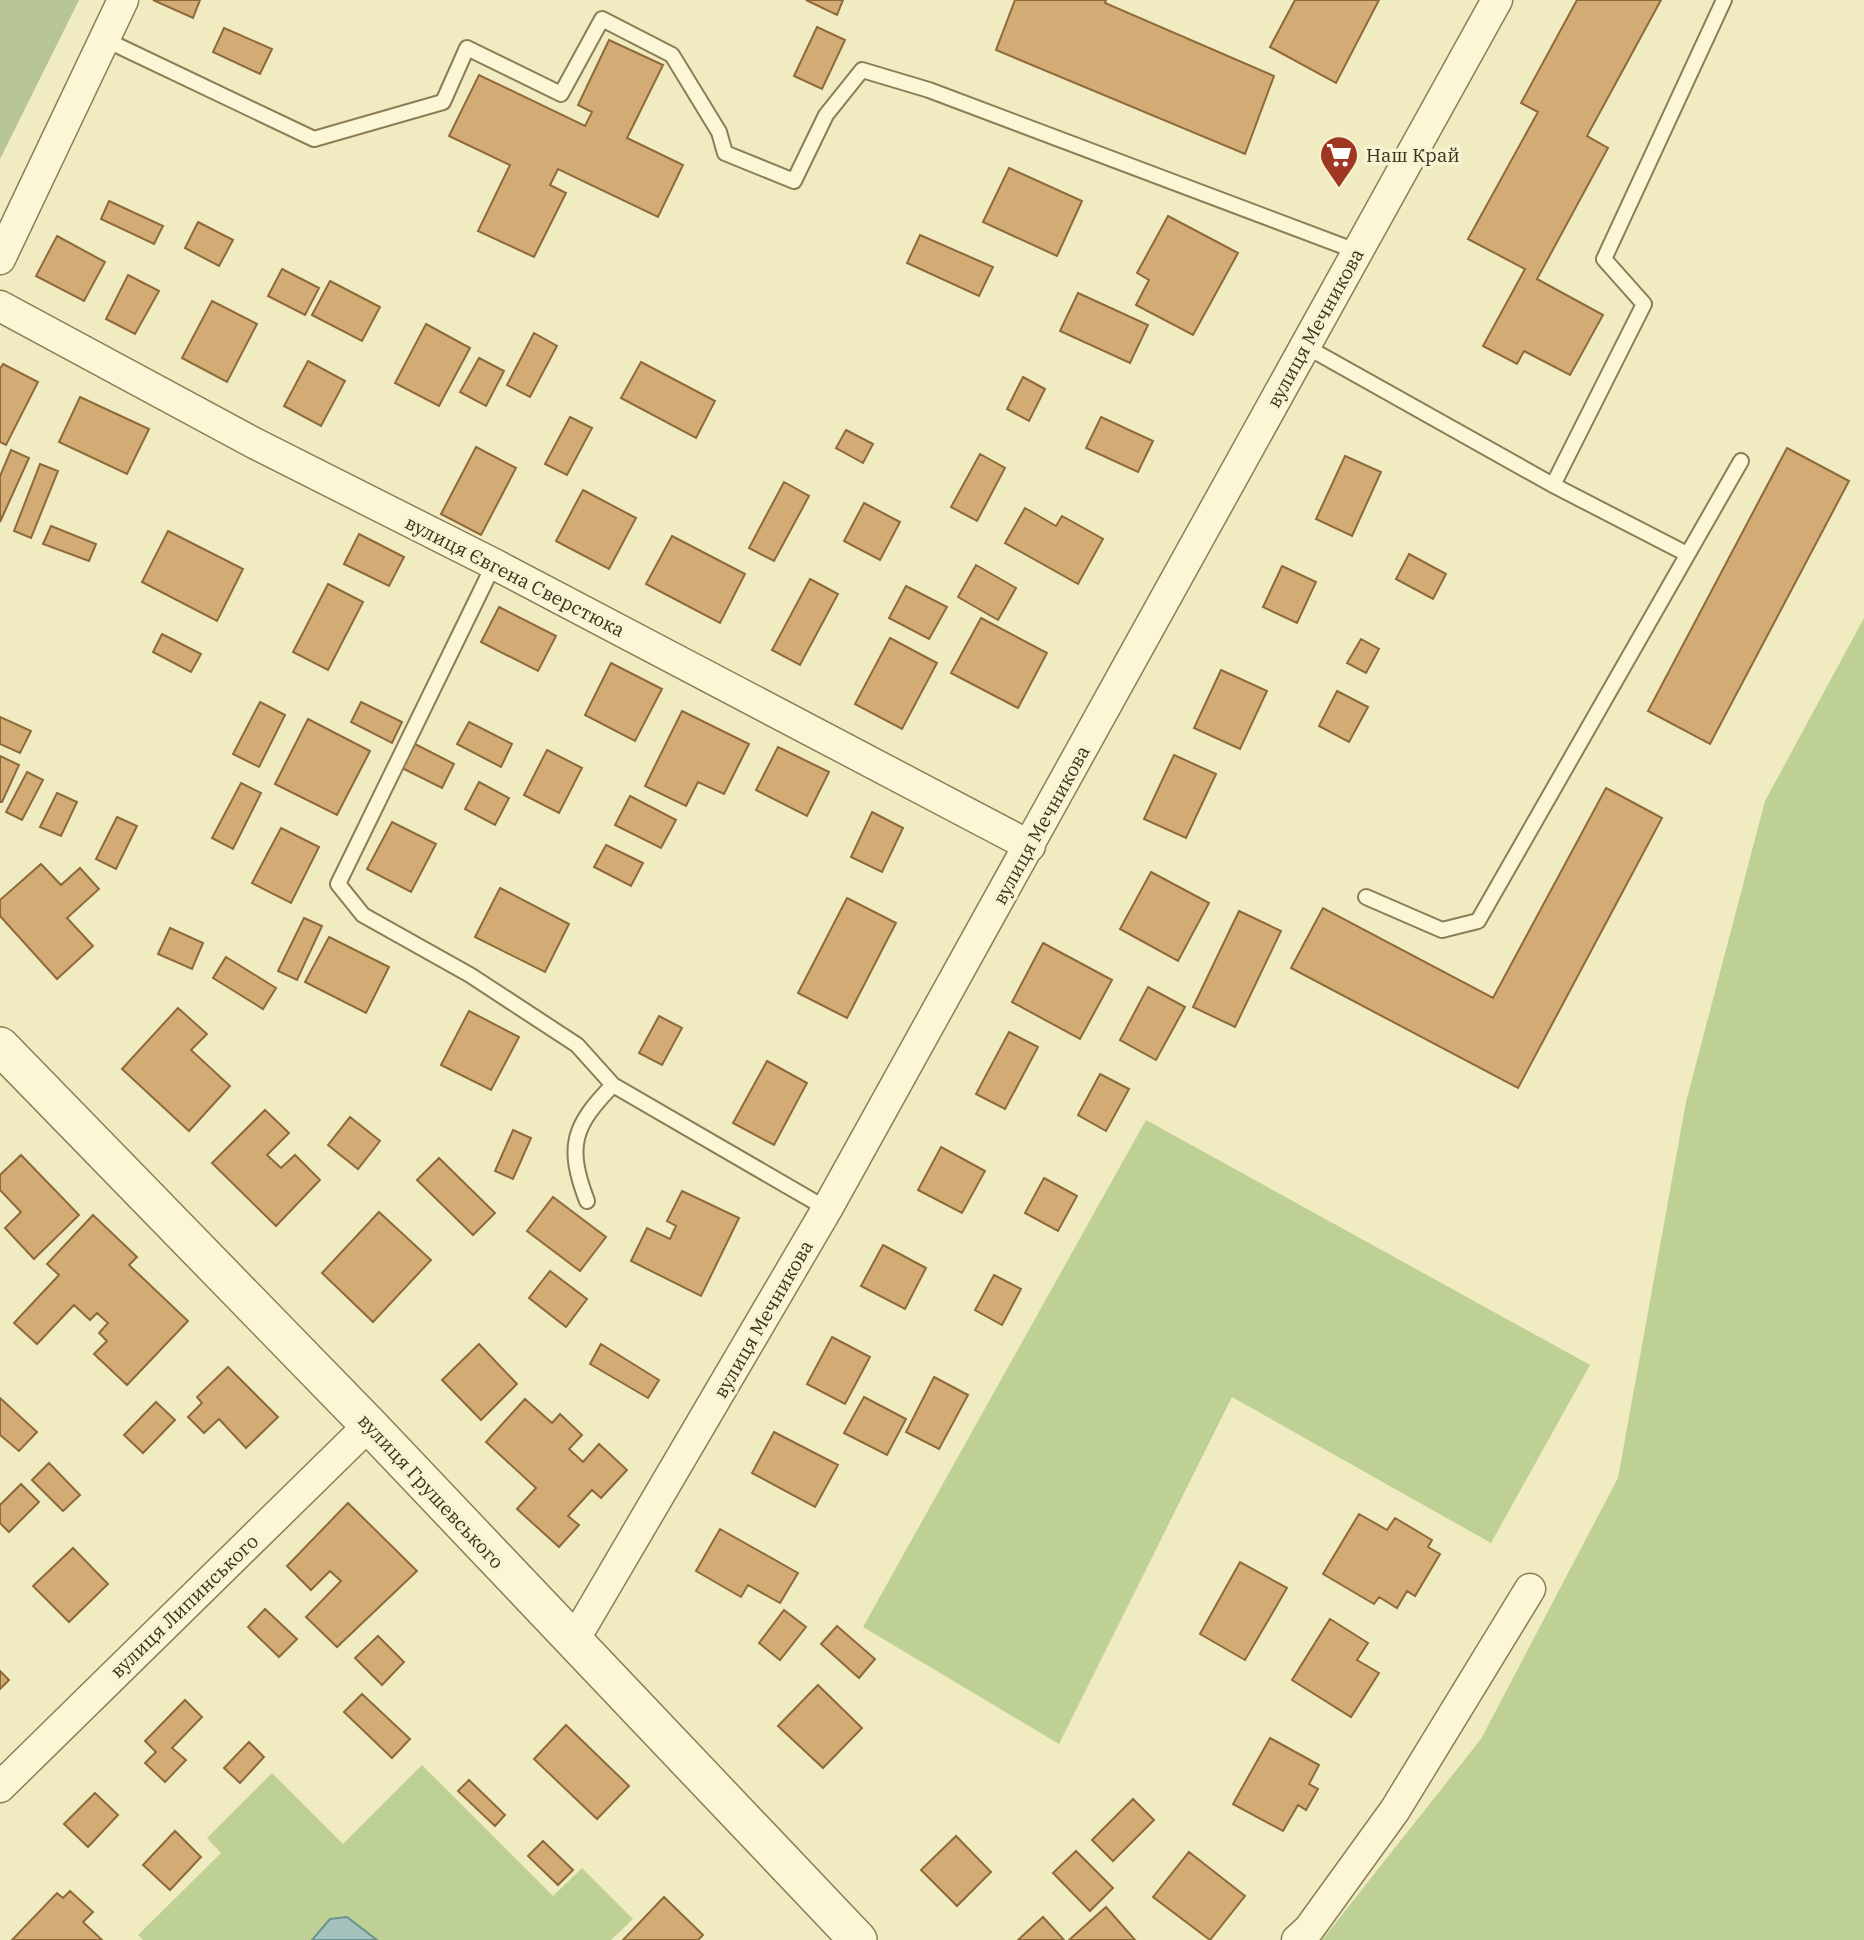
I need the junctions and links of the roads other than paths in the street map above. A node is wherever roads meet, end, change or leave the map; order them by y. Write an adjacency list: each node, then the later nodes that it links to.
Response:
1 (123, 0): 4 (street)
2 (1497, 0): 5 (street, вулиця Мечникова)
3 (1724, 0): 10 (lane)
4 (104, 39): 5 (lane); 6 (street)
5 (1356, 251): 8 (street, вулиця Мечникова)
6 (0, 259)
7 (0, 306): 12 (street, вулиця Євгена Сверстюка)
8 (1305, 346): 10 (lane); 13 (street, вулиця Мечникова)
9 (1741, 461): 11 (lane)
10 (1553, 485): 11 (lane)
11 (1685, 553): 14 (lane)
12 (494, 564): 13 (street, вулиця Євгена Сверстюка); 16 (lane)
13 (1030, 846): 18 (street, вулиця Мечникова)
14 (1366, 897)
15 (0, 1046): 19 (street, вулиця Грушевського)
16 (612, 1085): 17 (lane); 18 (lane)
17 (587, 1201)
18 (827, 1209): 21 (street, вулиця Мечникова)
19 (369, 1425): 21 (street, вулиця Грушевського); 22 (street, вулиця Липинського)
20 (1530, 1589): 24 (street)
21 (573, 1642): 23 (street, вулиця Грушевського)
22 (0, 1787)
23 (858, 1940)
24 (1297, 1940)

